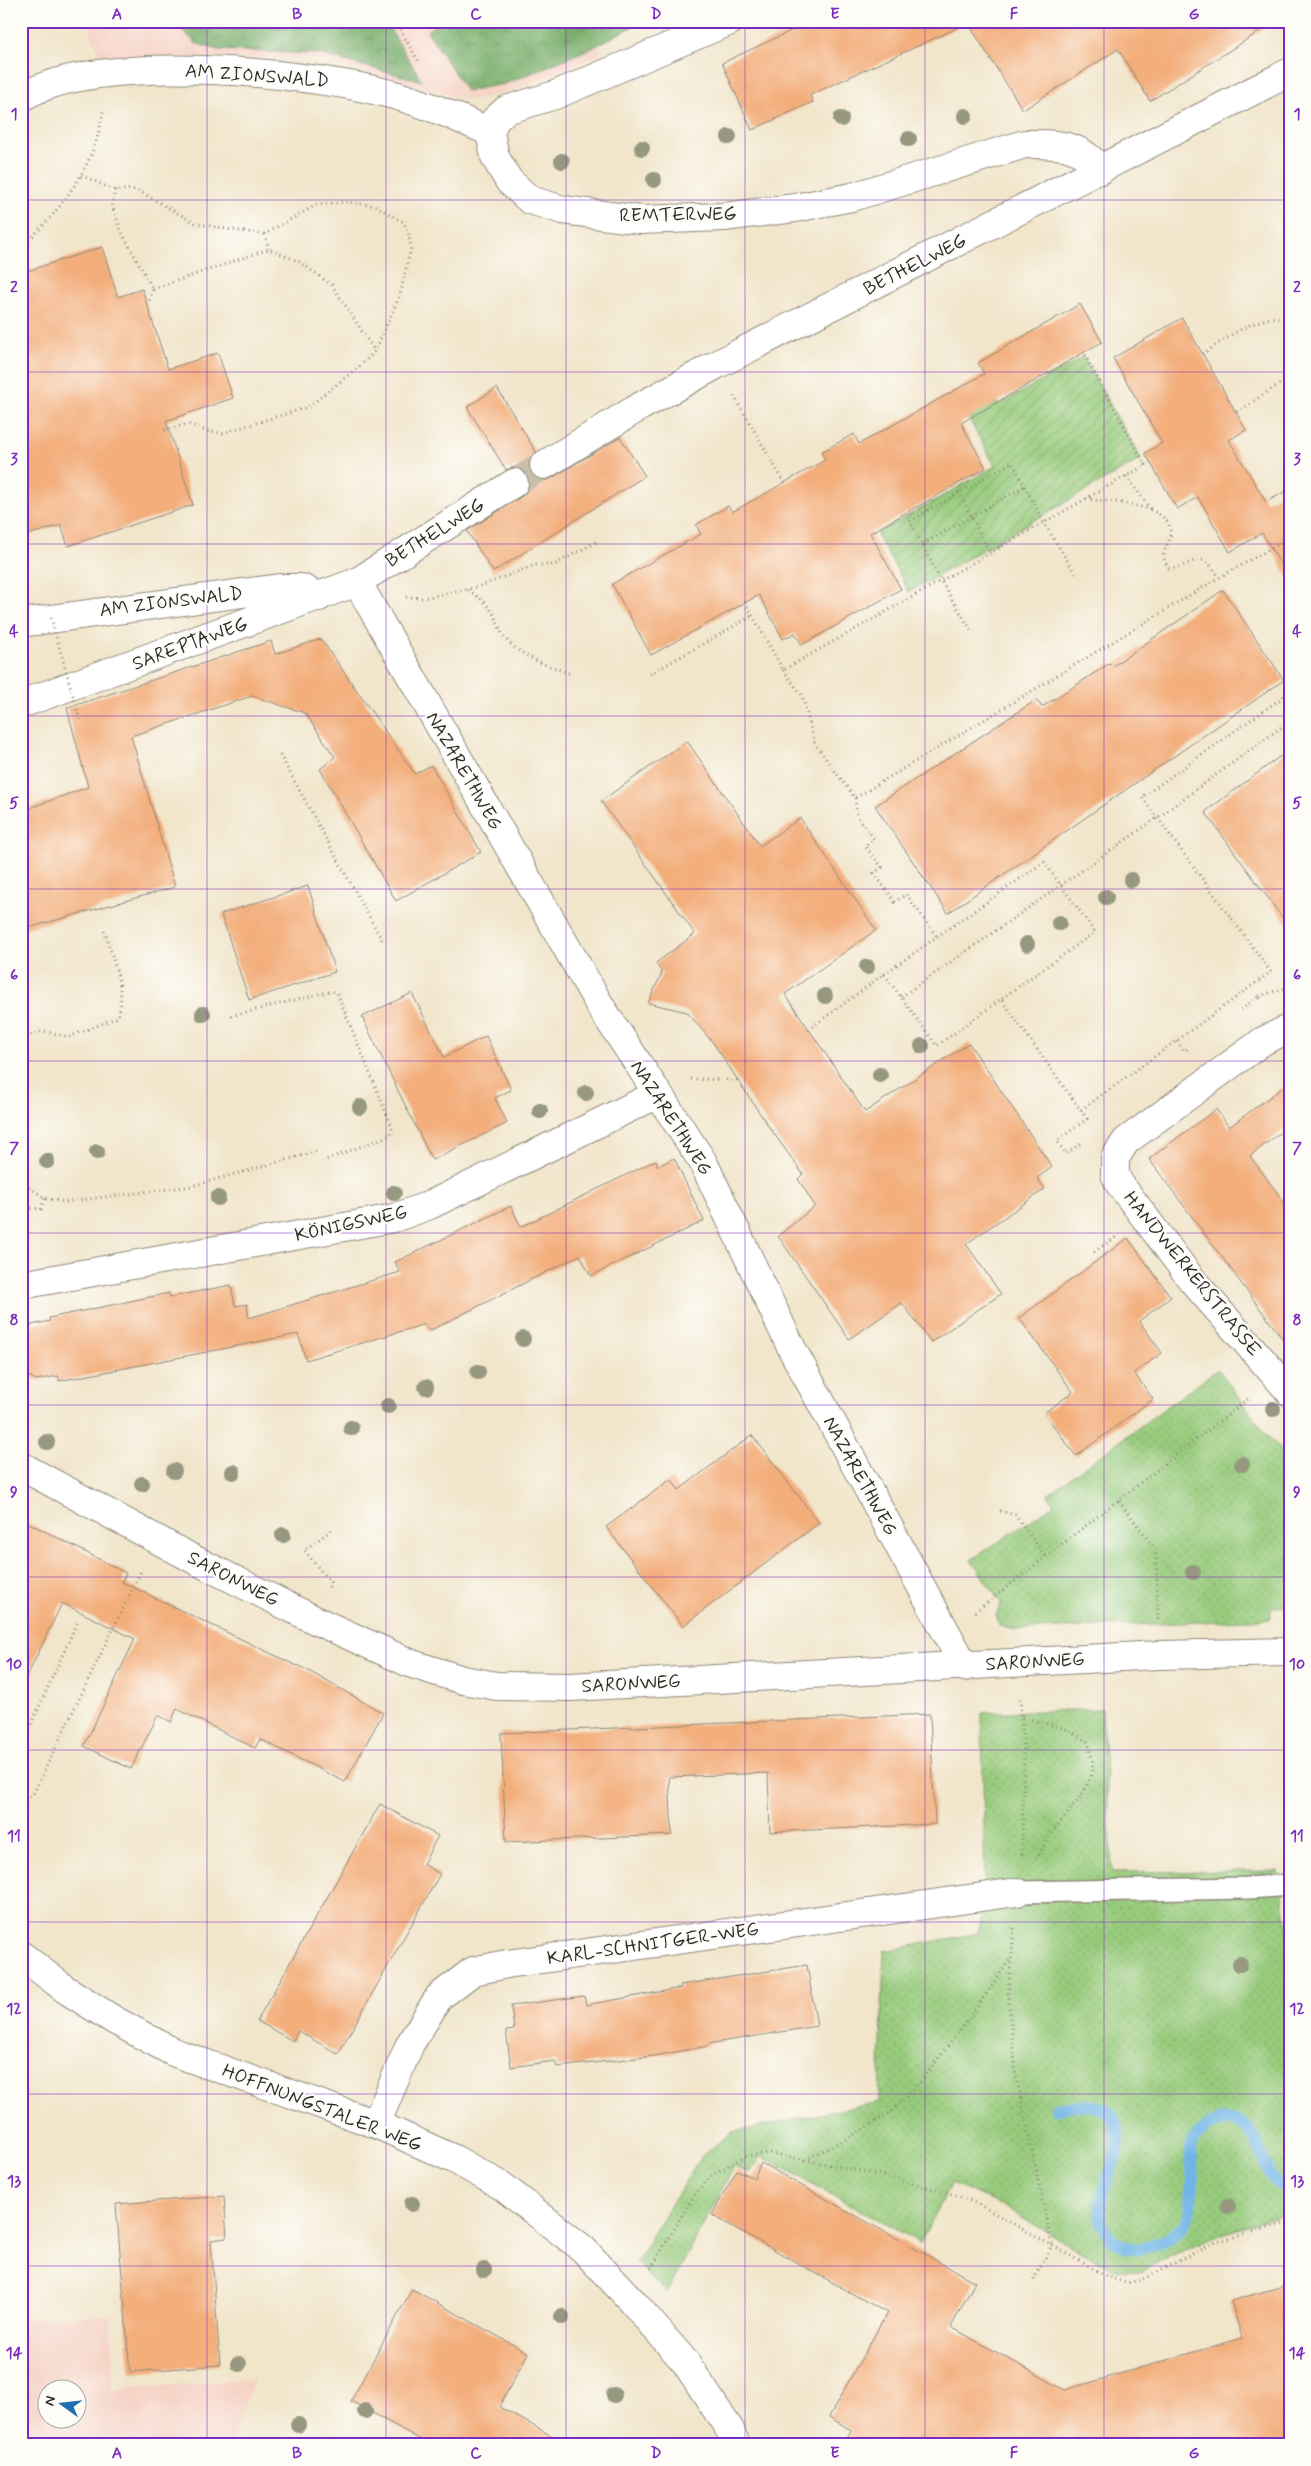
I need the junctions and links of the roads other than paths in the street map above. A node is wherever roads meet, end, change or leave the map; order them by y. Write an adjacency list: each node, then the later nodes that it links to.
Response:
1 (730, 21): 4 (street)
2 (1290, 72): 5 (street, BETHELWEG)
3 (21, 98): 4 (street, AM ZIONSWALD)
4 (490, 132): 5 (street, REMTERWEG)
5 (1101, 170): 6 (street, BETHELWEG)
6 (544, 464)
7 (514, 483): 8 (street, BETHELWEG)
8 (361, 589): 9 (street, SAREPTAWEG); 13 (street, NAZARETHWEG)
9 (319, 597): 10 (street, AM ZIONSWALD); 11 (street, SAREPTAWEG)
10 (21, 623)
11 (21, 704)
12 (1290, 1028): 15 (street, HANDWERKERSTRASSE)
13 (658, 1094): 14 (street, KÖNIGSWEG); 18 (street, NAZARETHWEG)
14 (21, 1285)
15 (1283, 1385)
16 (21, 1466): 18 (street, SARONWEG)
17 (1290, 1652): 18 (street, SARONWEG)
18 (965, 1666)
19 (1290, 1885): 20 (lane)
20 (1017, 1892): 22 (street, KARL-SCHNITGER-WEG)
21 (21, 1955): 22 (street, HOFFNUNGSTALER WEG)
22 (376, 2124): 23 (street, HOFFNUNGSTALER WEG)
23 (736, 2445)

